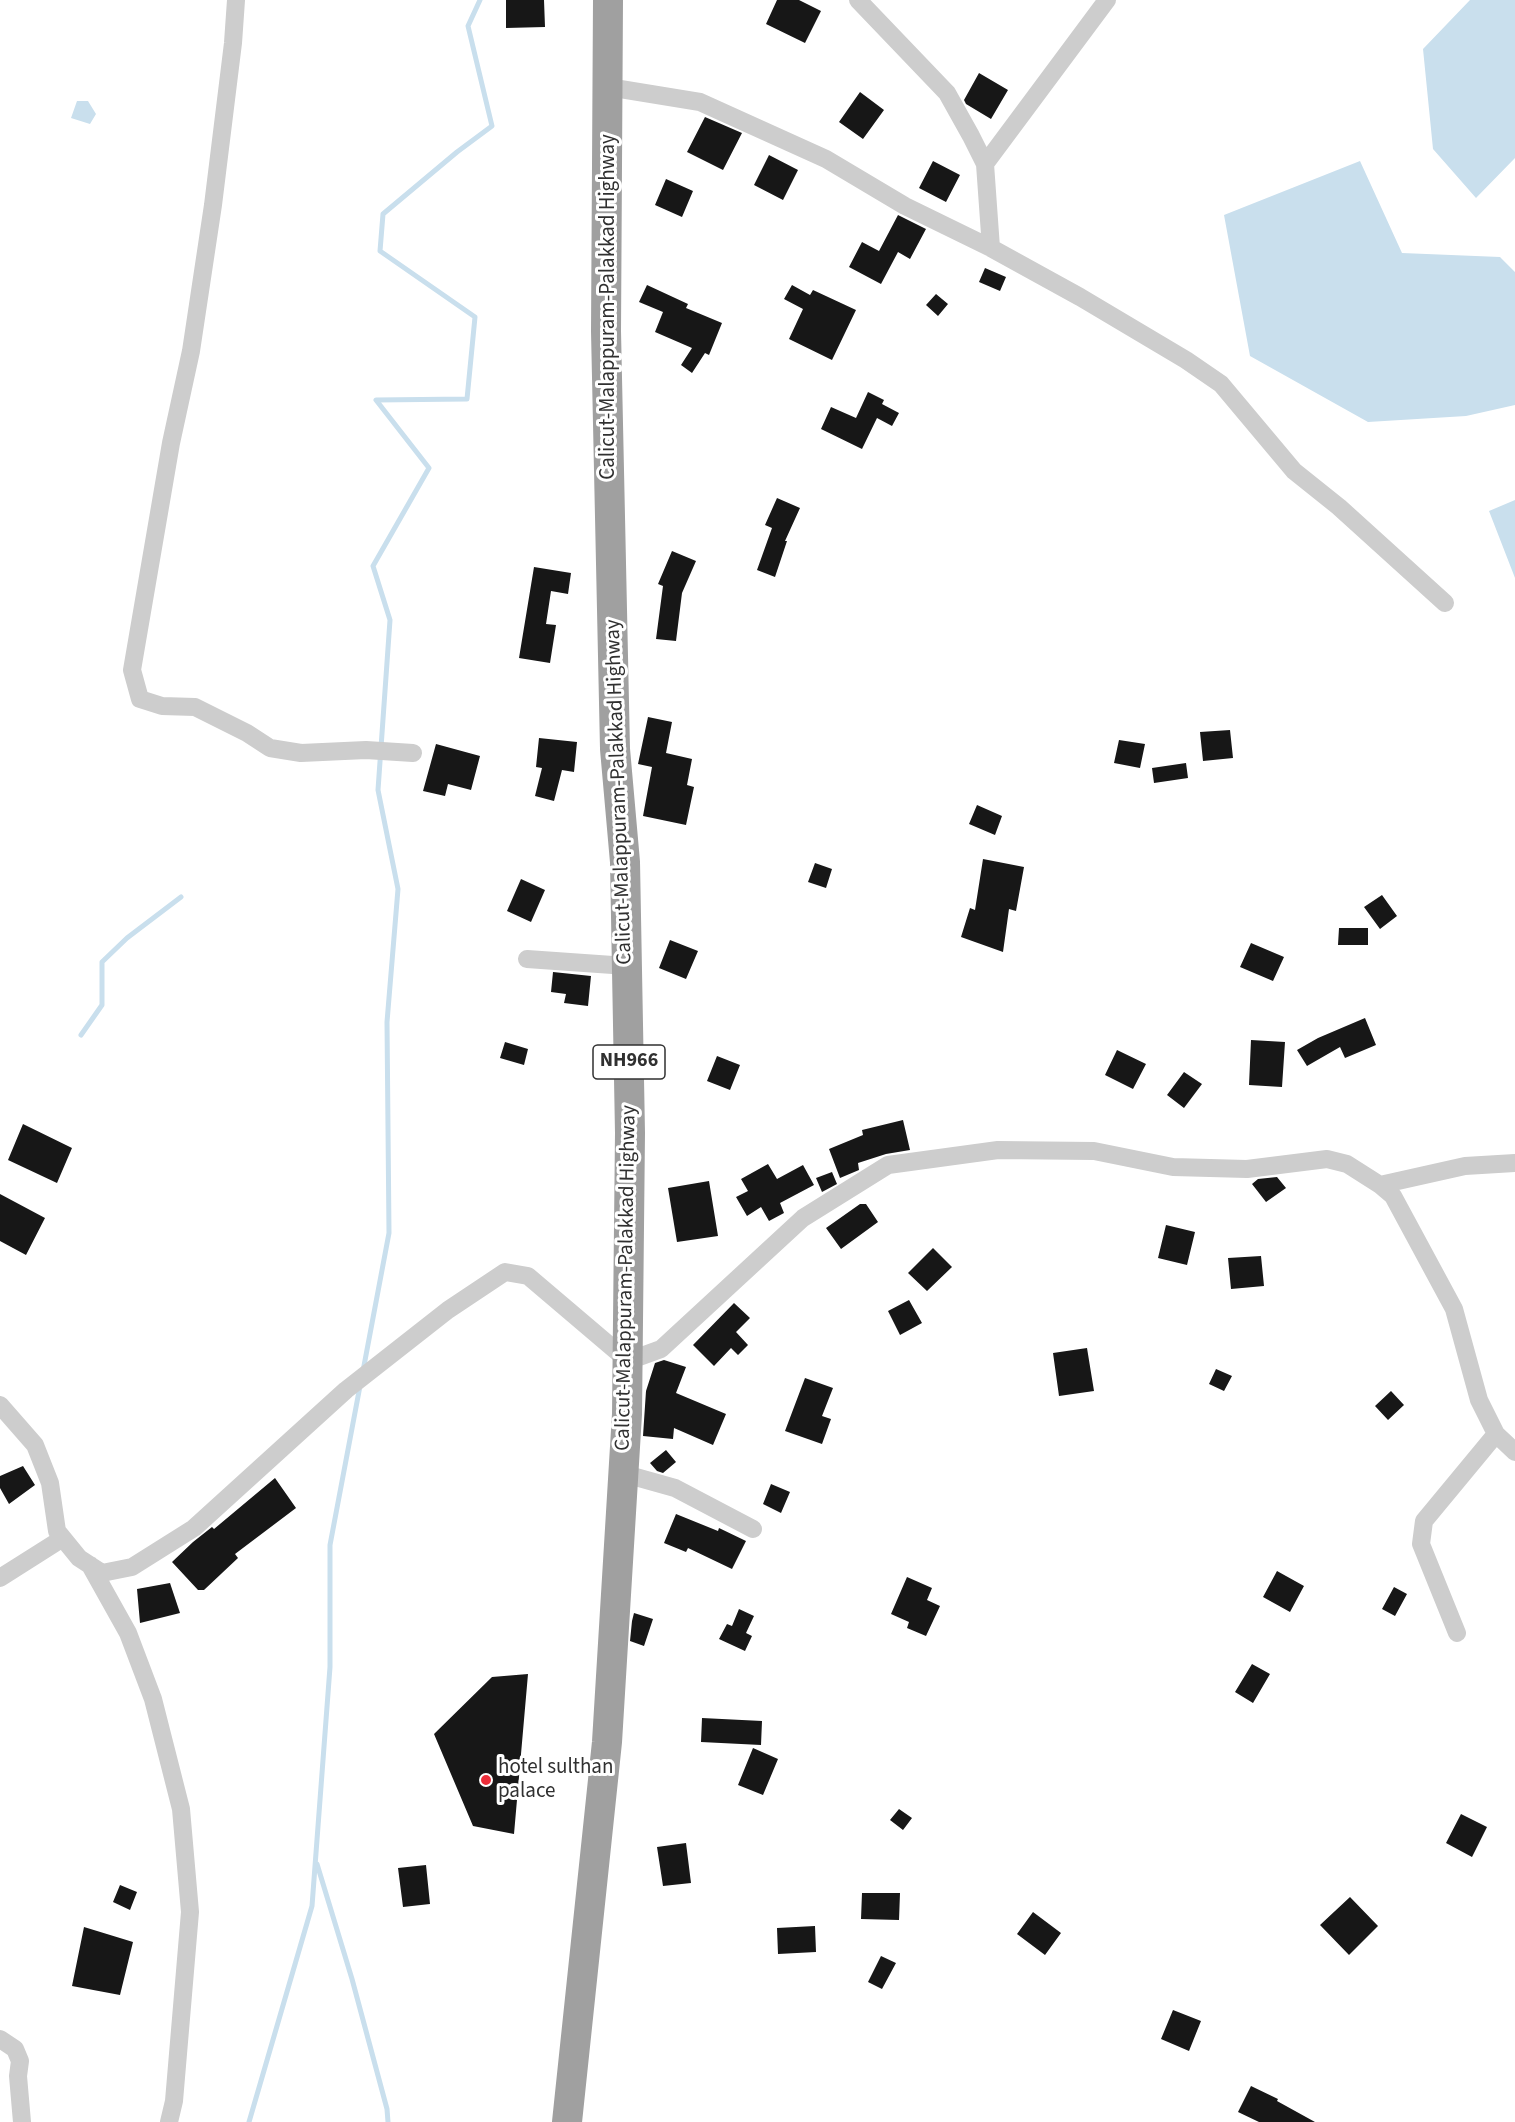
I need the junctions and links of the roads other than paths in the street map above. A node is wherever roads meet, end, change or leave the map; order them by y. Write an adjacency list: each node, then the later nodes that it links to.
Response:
1 (236, 0): 9 (street)
2 (608, 0): 5 (highway, Calicut-Malappuram-Palakkad Highway / NH966)
3 (858, 0): 6 (street)
4 (1107, 0): 6 (street)
5 (608, 87): 7 (street); 11 (highway, Calicut-Malappuram-Palakkad Highway / NH966)
6 (985, 164): 7 (street)
7 (991, 248): 8 (street)
8 (1445, 603)
9 (404, 752)
10 (527, 959): 11 (street)
11 (627, 966): 14 (highway, Calicut-Malappuram-Palakkad Highway / NH966)
12 (1515, 1163): 13 (street)
13 (1380, 1185): 14 (street); 16 (street)
14 (628, 1360): 18 (highway, Calicut-Malappuram-Palakkad Highway / NH966); 21 (street)
15 (0, 1405): 20 (street)
16 (1496, 1434): 17 (street); 23 (street)
17 (1515, 1452)
18 (625, 1474): 19 (street); 27 (highway, Calicut-Malappuram-Palakkad Highway / NH966)
19 (753, 1529)
20 (63, 1538): 21 (street); 22 (street)
21 (90, 1565): 26 (street)
22 (0, 1578)
23 (1457, 1633)
24 (0, 2039): 25 (street)
25 (22, 2122)
26 (169, 2122)
27 (567, 2122)

